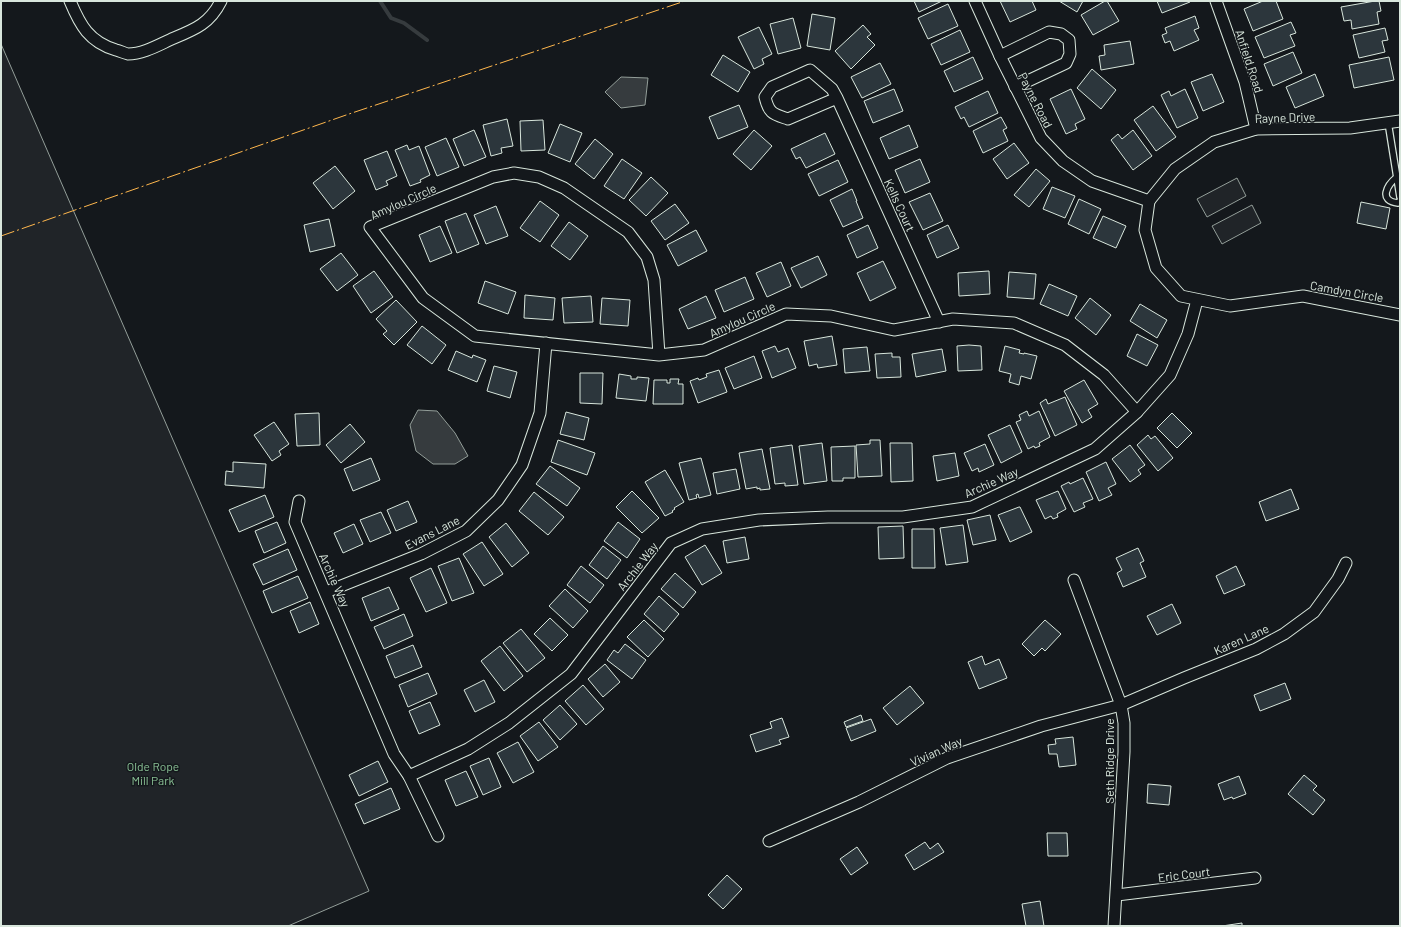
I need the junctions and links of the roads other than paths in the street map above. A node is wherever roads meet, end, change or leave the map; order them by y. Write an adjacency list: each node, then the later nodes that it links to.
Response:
1 (70, 1): 2 (street)
2 (221, 1)
3 (975, 1): 5 (street, Payne Road)
4 (1216, 1): 10 (street, Anfield Road)
5 (1000, 56): 6 (street, Payne Road); 6 (street)
6 (1015, 87): 13 (street, Payne Road)
7 (837, 98): 7 (street, Kells Court); 17 (street, Kells Court)
8 (1400, 121): 9 (street, Payne Drive)
9 (1388, 122): 10 (street, Payne Drive); 11 (lane)
10 (1256, 129): 13 (street, Payne Drive)
11 (1397, 177): 12 (lane); 14 (lane)
12 (1400, 197)
13 (1149, 201): 15 (street, Camdyn Circle)
14 (1400, 202)
15 (1197, 300): 16 (street, Camdyn Circle); 20 (street, Archie Way)
16 (1400, 315)
17 (939, 322): 19 (street, Amylou Circle); 20 (street, Amylou Circle)
18 (546, 343): 19 (street, Amylou Circle); 19 (street, Amylou Circle); 24 (street, Evans Lane)
19 (659, 356)
20 (1137, 412): 26 (street, Archie Way)
21 (299, 501): 24 (street, Archie Way)
22 (1346, 563): 25 (street, Karen Lane)
23 (1074, 580): 25 (street, Seth Ridge Drive)
24 (326, 592): 26 (street, Archie Way)
25 (1121, 705): 28 (street, Vivian Way); 30 (street, Seth Ridge Drive)
26 (409, 776): 27 (street)
27 (438, 836)
28 (769, 841)
29 (1255, 878): 30 (street, Eric Court)
30 (1117, 895): 31 (street, Seth Ridge Drive)
31 (1114, 926)

